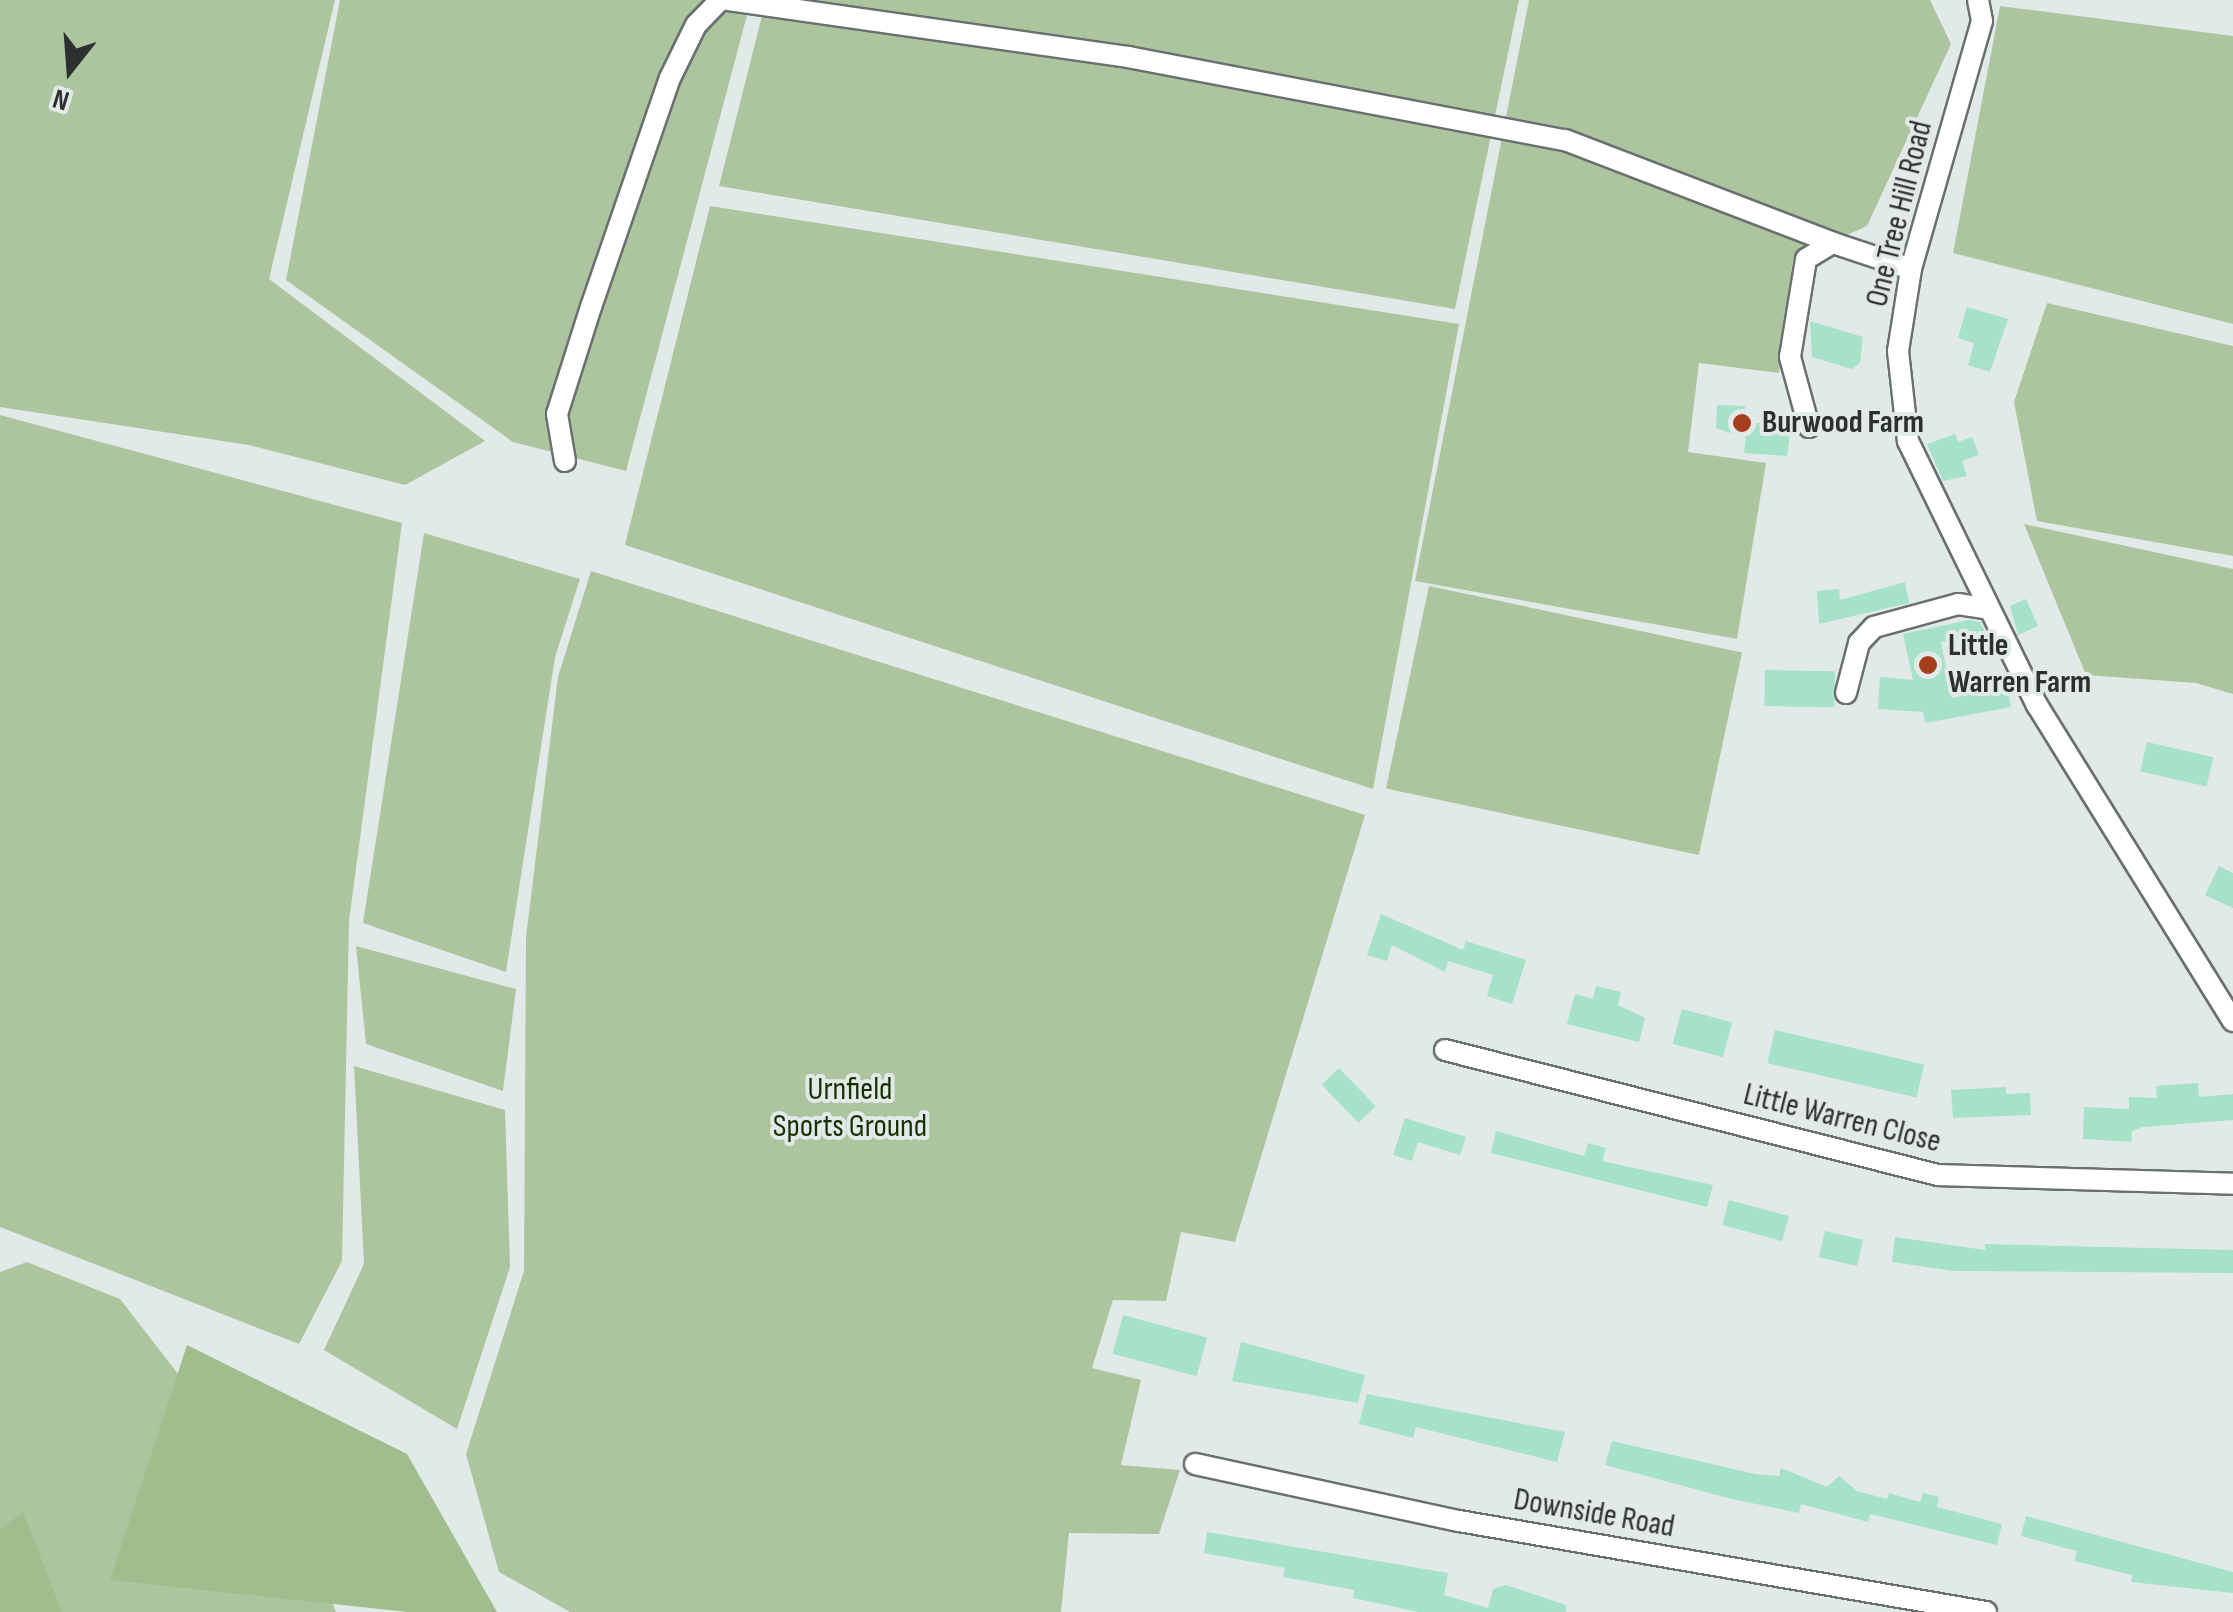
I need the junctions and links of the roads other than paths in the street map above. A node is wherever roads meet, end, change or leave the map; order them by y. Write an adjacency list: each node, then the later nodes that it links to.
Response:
1 (724, 0): 3 (street); 6 (street)
2 (1978, 0): 4 (street, One Tree Hill Road)
3 (1833, 243): 4 (street); 5 (street)
4 (1911, 268): 7 (street, One Tree Hill Road)
5 (1809, 428)
6 (564, 461)
7 (1988, 608): 8 (street); 9 (street, One Tree Hill Road)
8 (1846, 693)
9 (2233, 1021)
10 (1446, 1050): 11 (street, Little Warren Close)
11 (2233, 1184)
12 (1195, 1464): 13 (street, Downside Road)
13 (1986, 1612)

